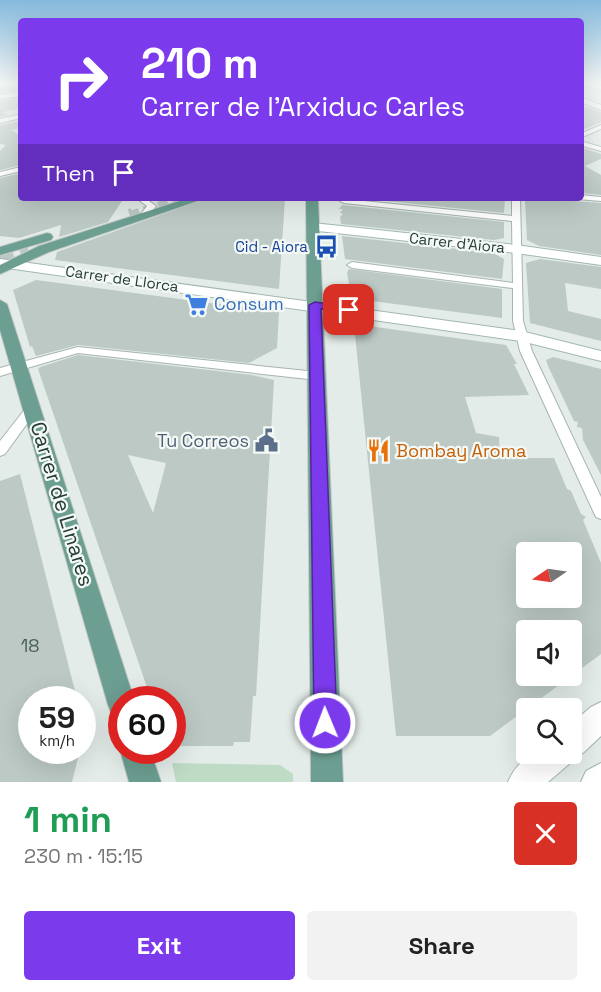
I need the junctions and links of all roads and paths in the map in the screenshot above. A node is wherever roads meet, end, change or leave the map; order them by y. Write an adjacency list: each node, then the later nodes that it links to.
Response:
1 (601, 127): 2 (street)
2 (584, 134)
3 (584, 144): 4 (street)
4 (601, 149)
5 (18, 170): 6 (street)
6 (0, 174)
7 (584, 198): 8 (street)
8 (601, 199)
9 (164, 201): 14 (main road)
10 (186, 201): 14 (main road)
11 (312, 201): 16 (main road)
12 (344, 201): 15 (street)
13 (516, 201): 15 (street)
14 (139, 211): 17 (main road); 19 (main road); 22 (main road)
15 (516, 219): 18 (street)
16 (313, 227): 18 (main road, Carrer d'Aiora); 27 (main road)
17 (27, 248)
18 (516, 249): 20 (main road, Carrer d'Aiora); 25 (street)
19 (0, 251)
20 (601, 261)
21 (352, 265): 25 (street)
22 (3, 266): 23 (main road, Carrer de Llorca)
23 (96, 275): 24 (main road); 27 (main road, Carrer de Llorca)
24 (0, 276)
25 (517, 286): 28 (street)
26 (0, 304): 30 (main road, Carrer de Linares)
27 (315, 305): 28 (main road, Carrer de Llorca); 31 (main road)
28 (521, 336): 29 (main road, Carrer de Llorca); 34 (street)
29 (601, 356)
30 (10, 369): 31 (street); 32 (main road, Carrer de Linares)
31 (317, 376): 42 (main road)
32 (33, 407): 33 (street); 35 (main road, Carrer de Linares)
33 (0, 451)
34 (601, 513)
35 (116, 686)
36 (601, 717): 37 (main road)
37 (582, 733)
38 (139, 764): 41 (main road)
39 (545, 764): 43 (main road)
40 (601, 779): 44 (main road)
41 (145, 782)
42 (327, 782)
43 (524, 782)
44 (597, 782)

